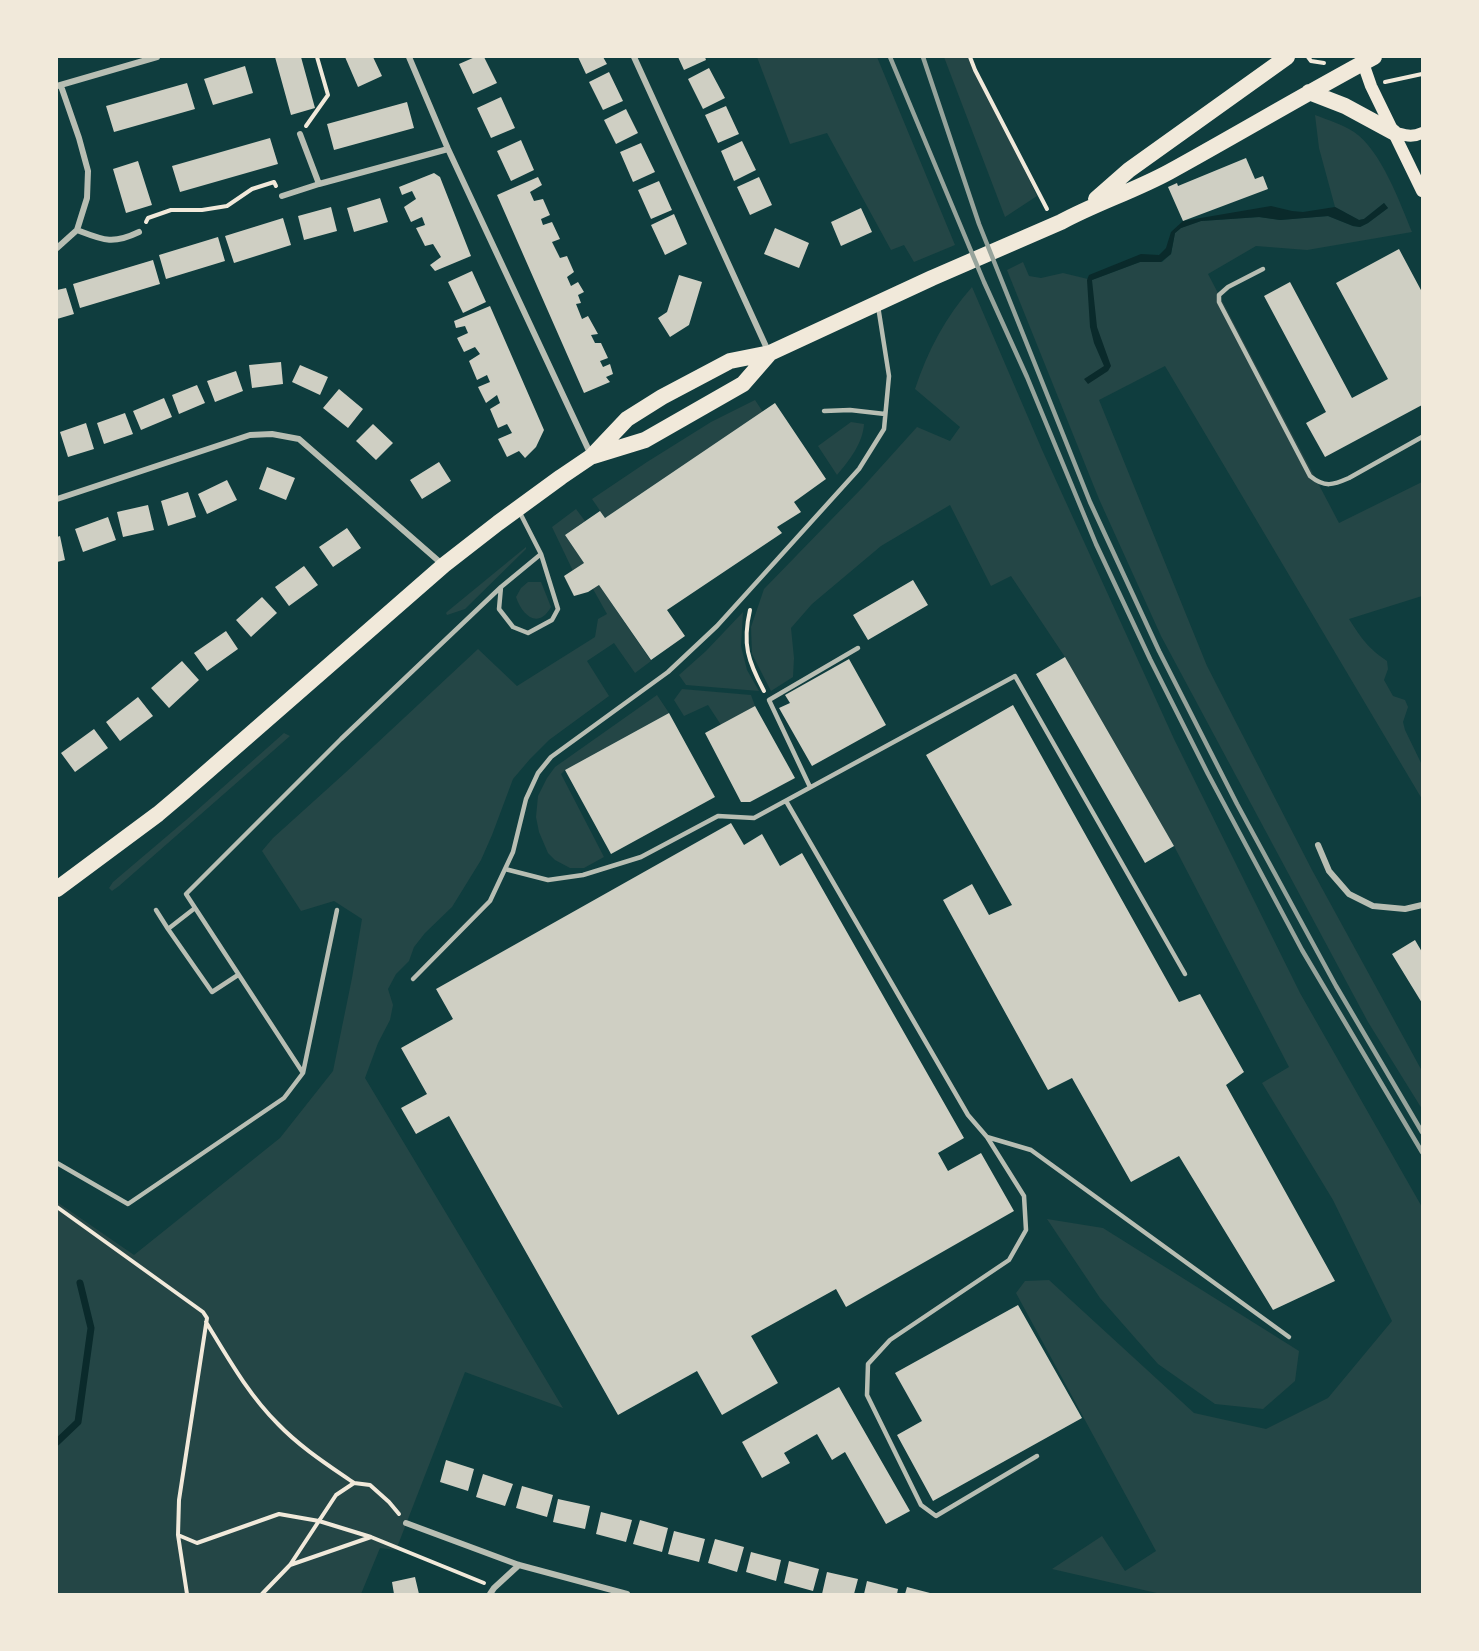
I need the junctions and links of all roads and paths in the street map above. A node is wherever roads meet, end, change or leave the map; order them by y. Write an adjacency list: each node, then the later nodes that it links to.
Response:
1 (157, 57): 8 (street)
2 (317, 57): 11 (path)
3 (409, 57): 13 (street)
4 (634, 57): 24 (street)
5 (970, 57): 18 (path)
6 (1287, 57): 17 (highway)
7 (1367, 59): 9 (highway); 10 (main road)
8 (59, 86): 19 (street)
9 (1309, 92): 10 (highway); 17 (highway)
10 (1393, 132): 12 (main road); 15 (main road)
11 (300, 134): 14 (street)
12 (1422, 134)
13 (448, 149): 14 (street); 28 (street)
14 (319, 184): 16 (street)
15 (1422, 191)
16 (282, 196): 20 (path)
17 (1084, 209): 18 (highway)
18 (1055, 224): 23 (highway)
19 (77, 230): 20 (street); 21 (street)
20 (139, 232)
21 (57, 248)
22 (1263, 269): 27 (lane)
23 (878, 303): 24 (highway); 26 (lane)
24 (770, 353): 28 (highway); 28 (highway)
25 (824, 411): 26 (lane)
26 (885, 414): 33 (lane)
27 (1422, 437)
28 (592, 456): 30 (highway)
29 (57, 499): 32 (street)
30 (518, 508): 31 (lane); 32 (highway)
31 (541, 554): 34 (lane); 34 (lane)
32 (444, 566): 41 (highway)
33 (761, 576): 36 (path); 40 (lane)
34 (501, 586): 43 (lane)
35 (858, 648): 36 (lane)
36 (769, 700): 37 (lane)
37 (810, 787): 38 (lane); 48 (lane)
38 (786, 801): 40 (lane); 51 (lane)
39 (1318, 845): 42 (street)
40 (505, 869): 49 (lane)
41 (57, 889)
42 (1422, 905)
43 (195, 908): 46 (lane); 47 (lane)
44 (156, 910): 46 (lane)
45 (337, 910): 50 (lane)
46 (168, 929): 47 (lane)
47 (238, 975): 50 (lane)
48 (1185, 975)
49 (413, 979)
50 (303, 1073): 52 (lane)
51 (987, 1137): 55 (lane); 56 (lane)
52 (57, 1163)
53 (57, 1207): 54 (path)
54 (206, 1322): 57 (path); 60 (path)
55 (1289, 1337)
56 (1037, 1456)
57 (354, 1483): 58 (path); 59 (path)
58 (319, 1521): 60 (path); 61 (path); 62 (path)
59 (406, 1523): 63 (street)
60 (178, 1535): 65 (path)
61 (371, 1537): 62 (path); 64 (path)
62 (290, 1564): 66 (path)
63 (519, 1565): 64 (street); 68 (street)
64 (494, 1587): 67 (street)
65 (187, 1594)
66 (262, 1594)
67 (490, 1594)
68 (627, 1594)

